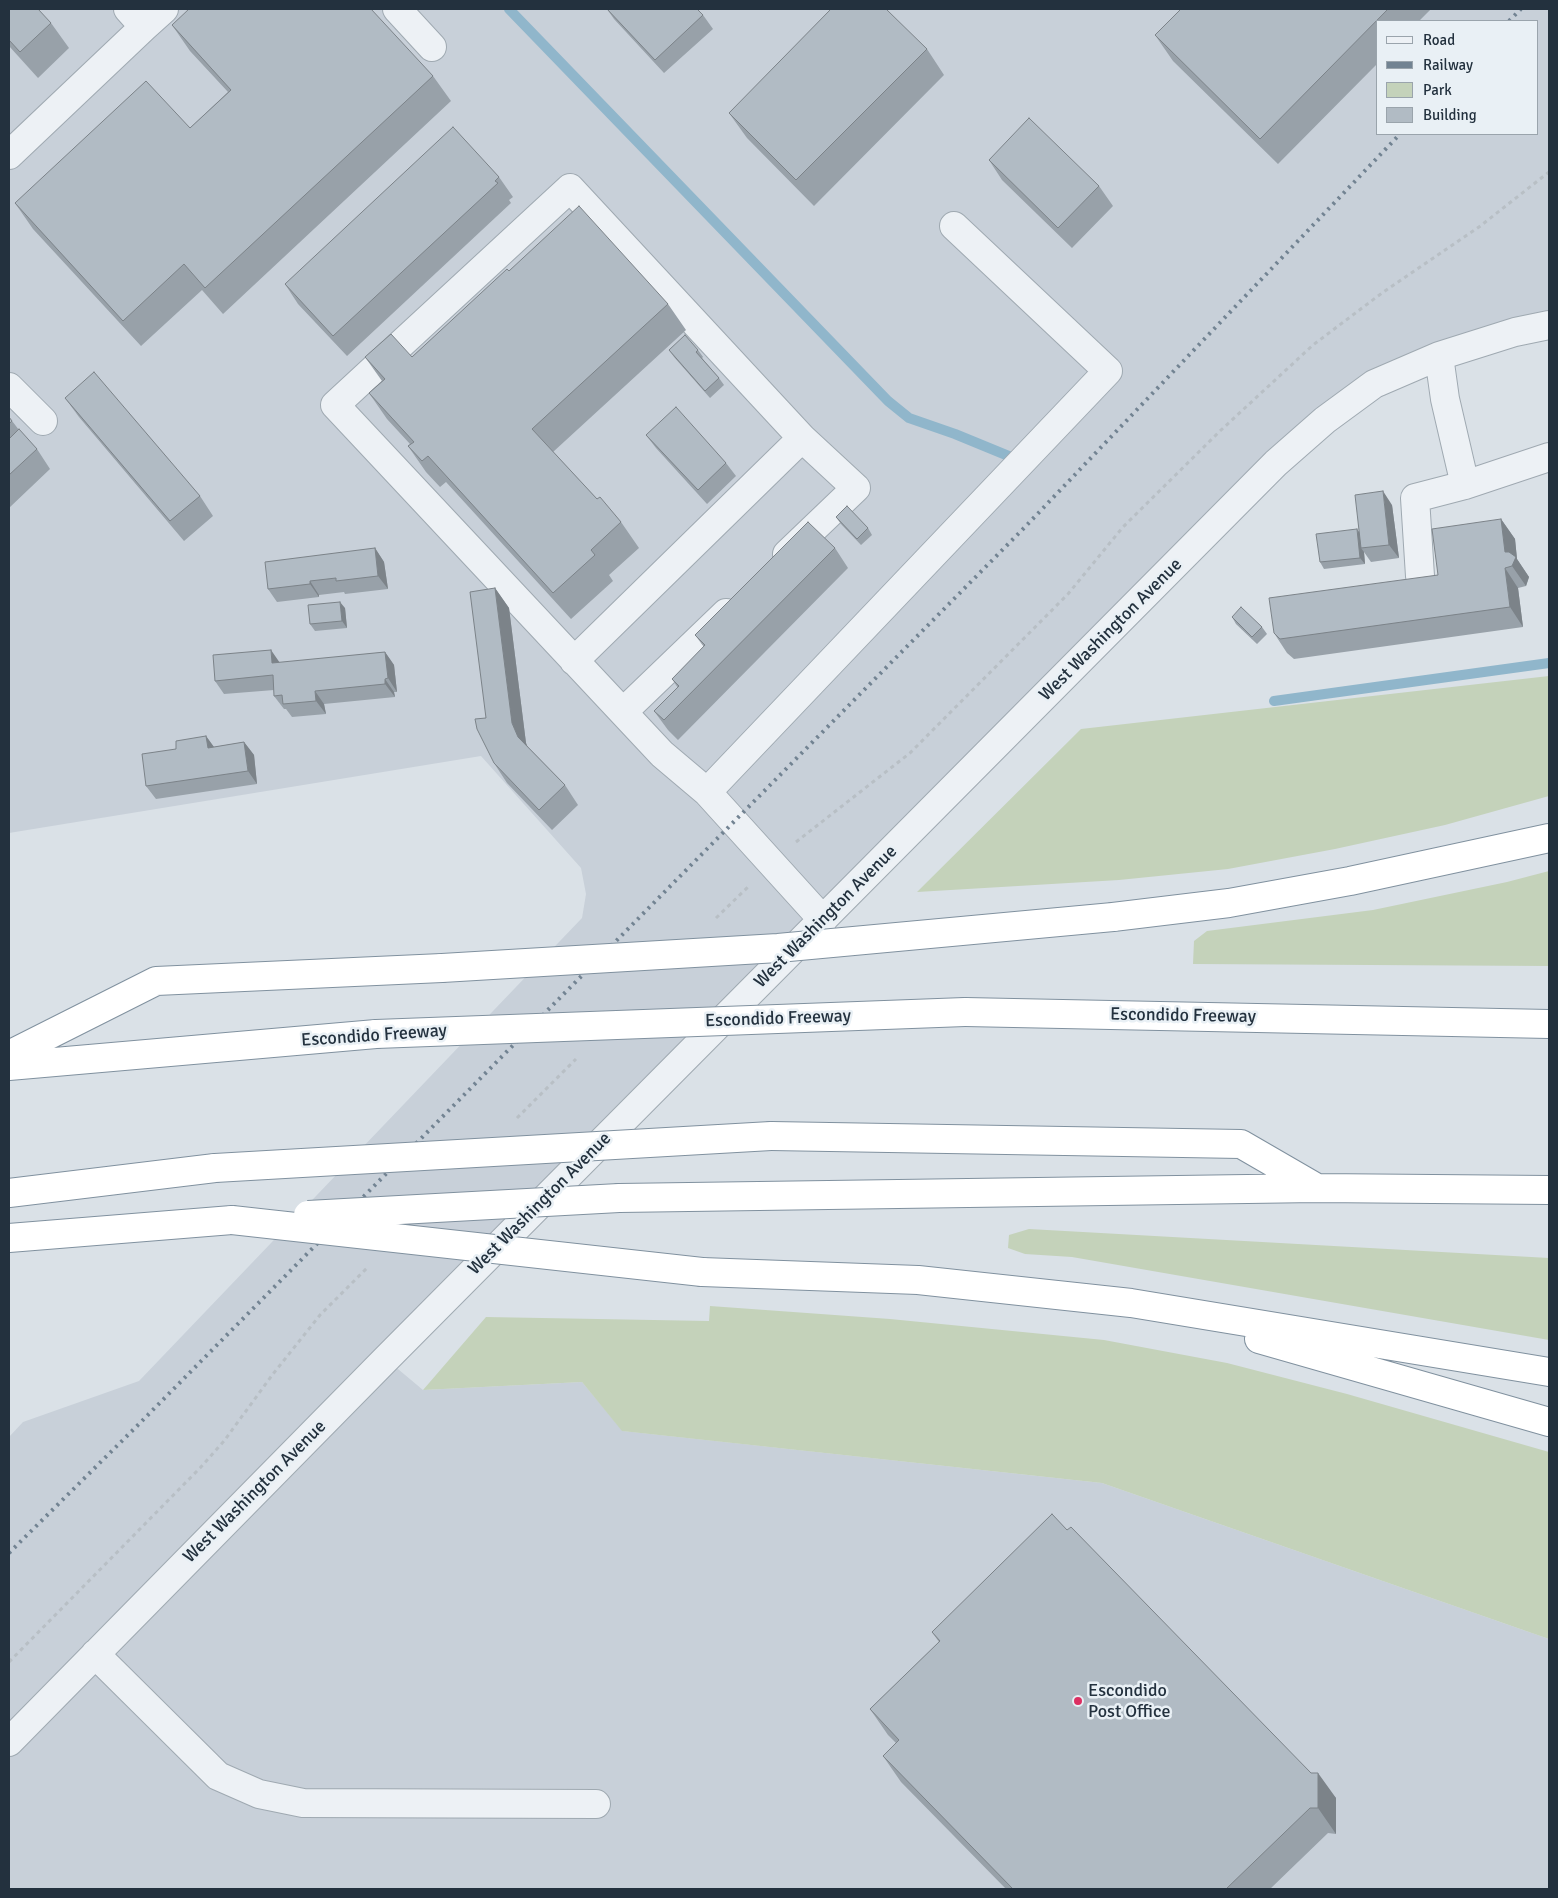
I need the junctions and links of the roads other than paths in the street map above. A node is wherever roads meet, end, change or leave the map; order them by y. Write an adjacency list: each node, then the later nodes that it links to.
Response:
1 (164, 9): 3 (street)
2 (397, 9): 4 (street)
3 (136, 18): 5 (street)
4 (432, 48)
5 (9, 155)
6 (954, 226): 19 (street)
7 (1549, 325): 8 (street, West Washington Avenue)
8 (1439, 356): 13 (street); 21 (street, West Washington Avenue)
9 (9, 387): 10 (street)
10 (42, 421)
11 (802, 438): 14 (street); 17 (street); 17 (street)
12 (1549, 457): 13 (street)
13 (1465, 485): 15 (street)
14 (771, 570)
15 (1420, 576)
16 (743, 597): 18 (street)
17 (574, 661): 18 (street)
18 (623, 712): 19 (street)
19 (707, 792): 21 (street)
20 (1546, 839): 23 (highway, bridge)
21 (823, 920): 33 (street, West Washington Avenue)
22 (1540, 1023): 24 (highway, Escondido Freeway, bridge)
23 (9, 1055)
24 (9, 1066)
25 (1317, 1188): 26 (highway); 27 (highway, bridge); 28 (highway, bridge)
26 (1543, 1190)
27 (9, 1193)
28 (232, 1220): 29 (highway); 30 (highway, bridge)
29 (9, 1238)
30 (1131, 1303): 31 (highway); 32 (highway)
31 (1546, 1371)
32 (1546, 1421)
33 (95, 1654): 34 (street, West Washington Avenue); 35 (street)
34 (9, 1742)
35 (596, 1804)

